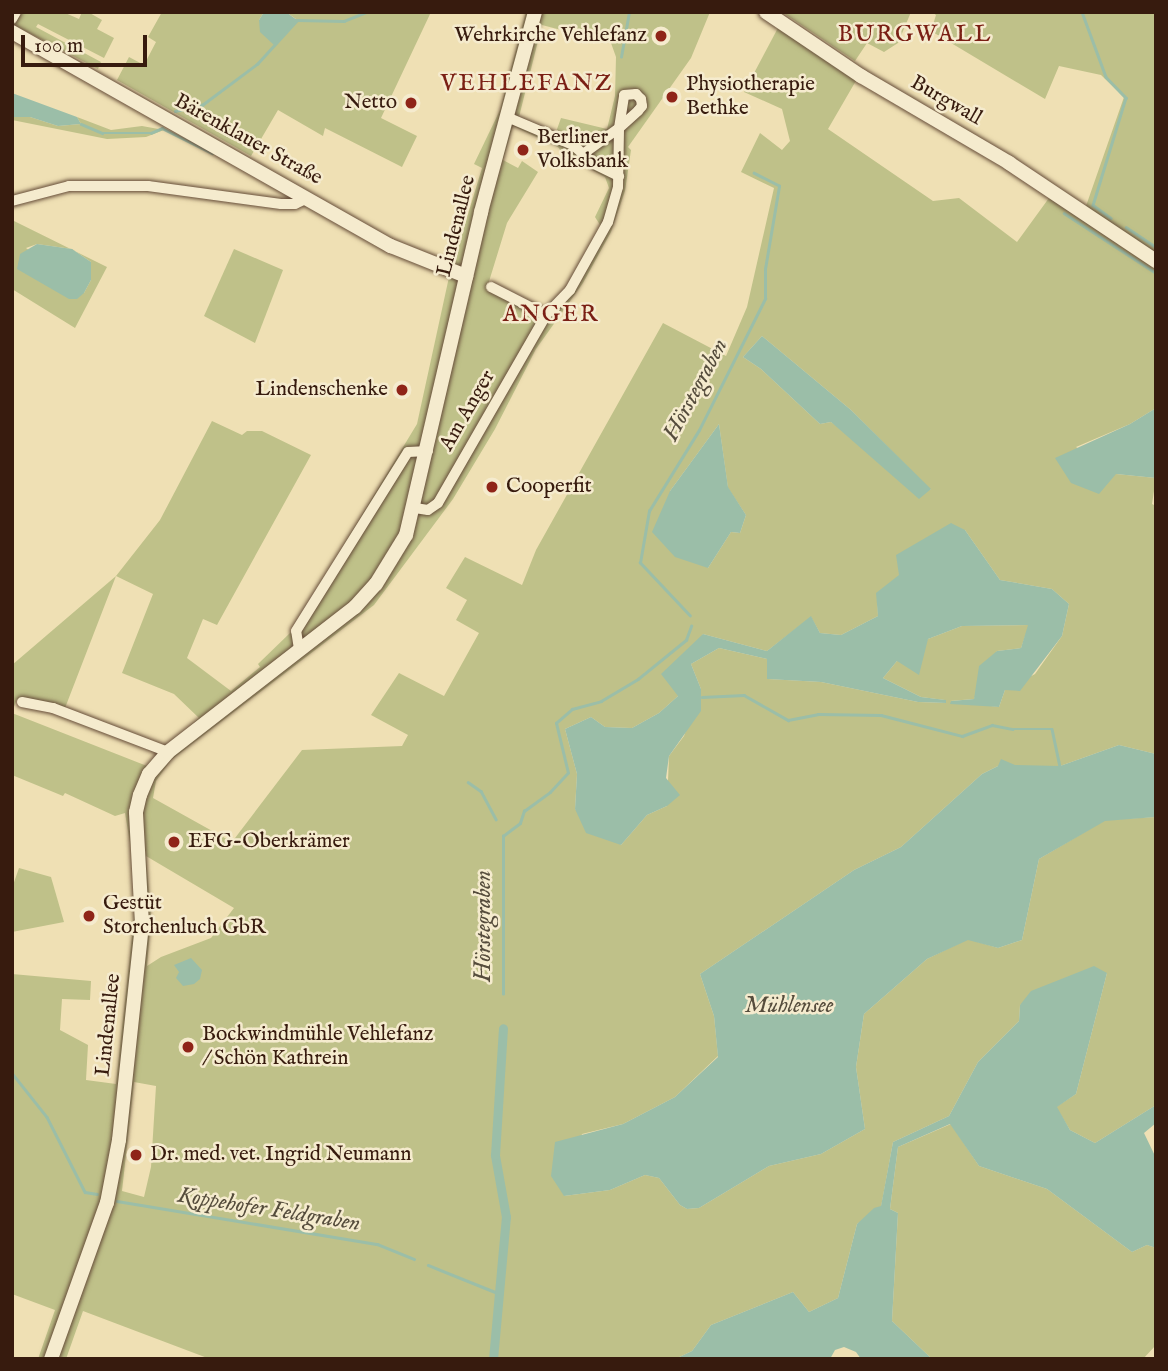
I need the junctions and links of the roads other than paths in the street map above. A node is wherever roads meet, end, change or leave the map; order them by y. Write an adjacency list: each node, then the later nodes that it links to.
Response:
1 (16, 12): 4 (street)
2 (536, 12): 6 (main road, Lindenallee)
3 (766, 12): 11 (main road, Burgwall)
4 (12, 19)
5 (12, 32): 9 (main road, Bärenklauer Straße)
6 (507, 117): 7 (street); 12 (main road, Lindenallee)
7 (583, 154): 8 (street); 8 (street, Am Anger)
8 (619, 176): 14 (street, Am Anger)
9 (308, 198): 10 (street); 12 (main road, Bärenklauer Straße)
10 (12, 201)
11 (1156, 261)
12 (466, 276): 15 (main road, Lindenallee)
13 (491, 287): 14 (street)
14 (546, 315): 16 (street, Am Anger)
15 (428, 451): 16 (main road, Lindenallee); 17 (street)
16 (415, 508): 17 (main road, Lindenallee)
17 (299, 649): 19 (main road, Lindenallee)
18 (22, 702): 19 (street)
19 (169, 752): 20 (main road, Lindenallee)
20 (51, 1359)

